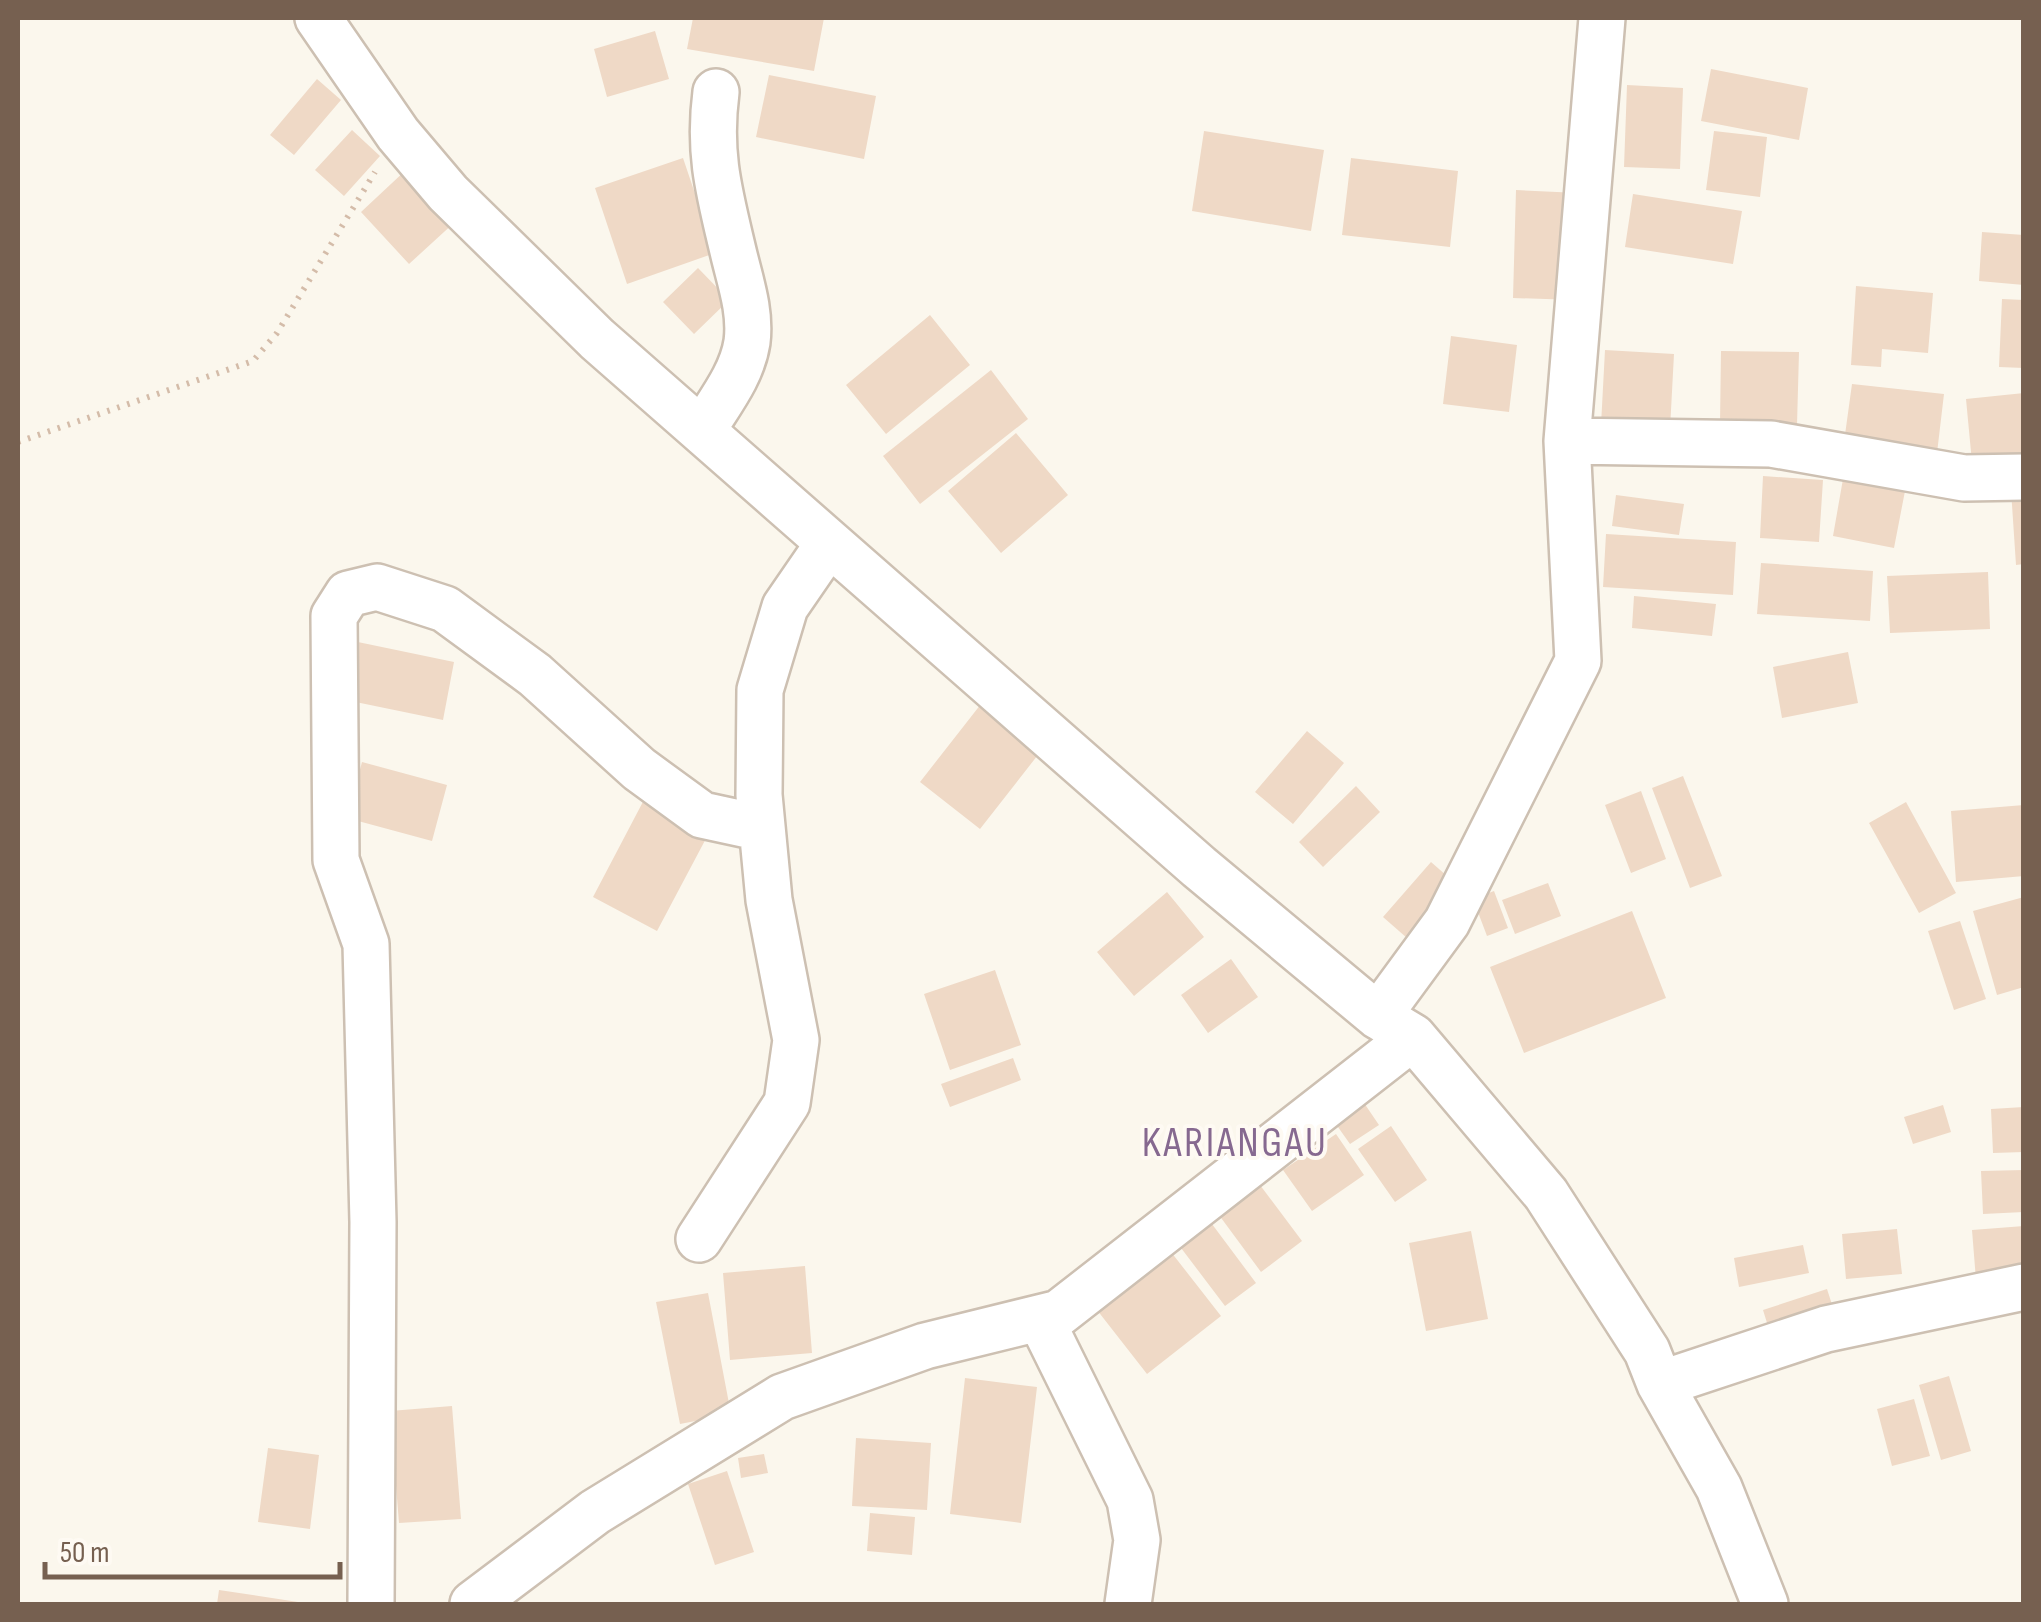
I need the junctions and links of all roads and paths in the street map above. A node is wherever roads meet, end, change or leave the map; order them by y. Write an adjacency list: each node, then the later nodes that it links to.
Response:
1 (318, 18): 4 (street)
2 (1602, 18): 6 (street)
3 (716, 92): 5 (street)
4 (398, 134): 5 (street); 7 (path)
5 (702, 431): 9 (street)
6 (1567, 441): 8 (street); 11 (street)
7 (18, 442)
8 (2024, 477)
9 (829, 543): 10 (street); 11 (street)
10 (762, 828): 12 (street); 16 (street)
11 (1396, 1027): 14 (street); 15 (street)
12 (699, 1239)
13 (2024, 1287): 15 (street)
14 (1040, 1318): 17 (street); 18 (street)
15 (1660, 1384): 19 (street)
16 (371, 1604)
17 (472, 1604)
18 (1128, 1604)
19 (1765, 1604)

